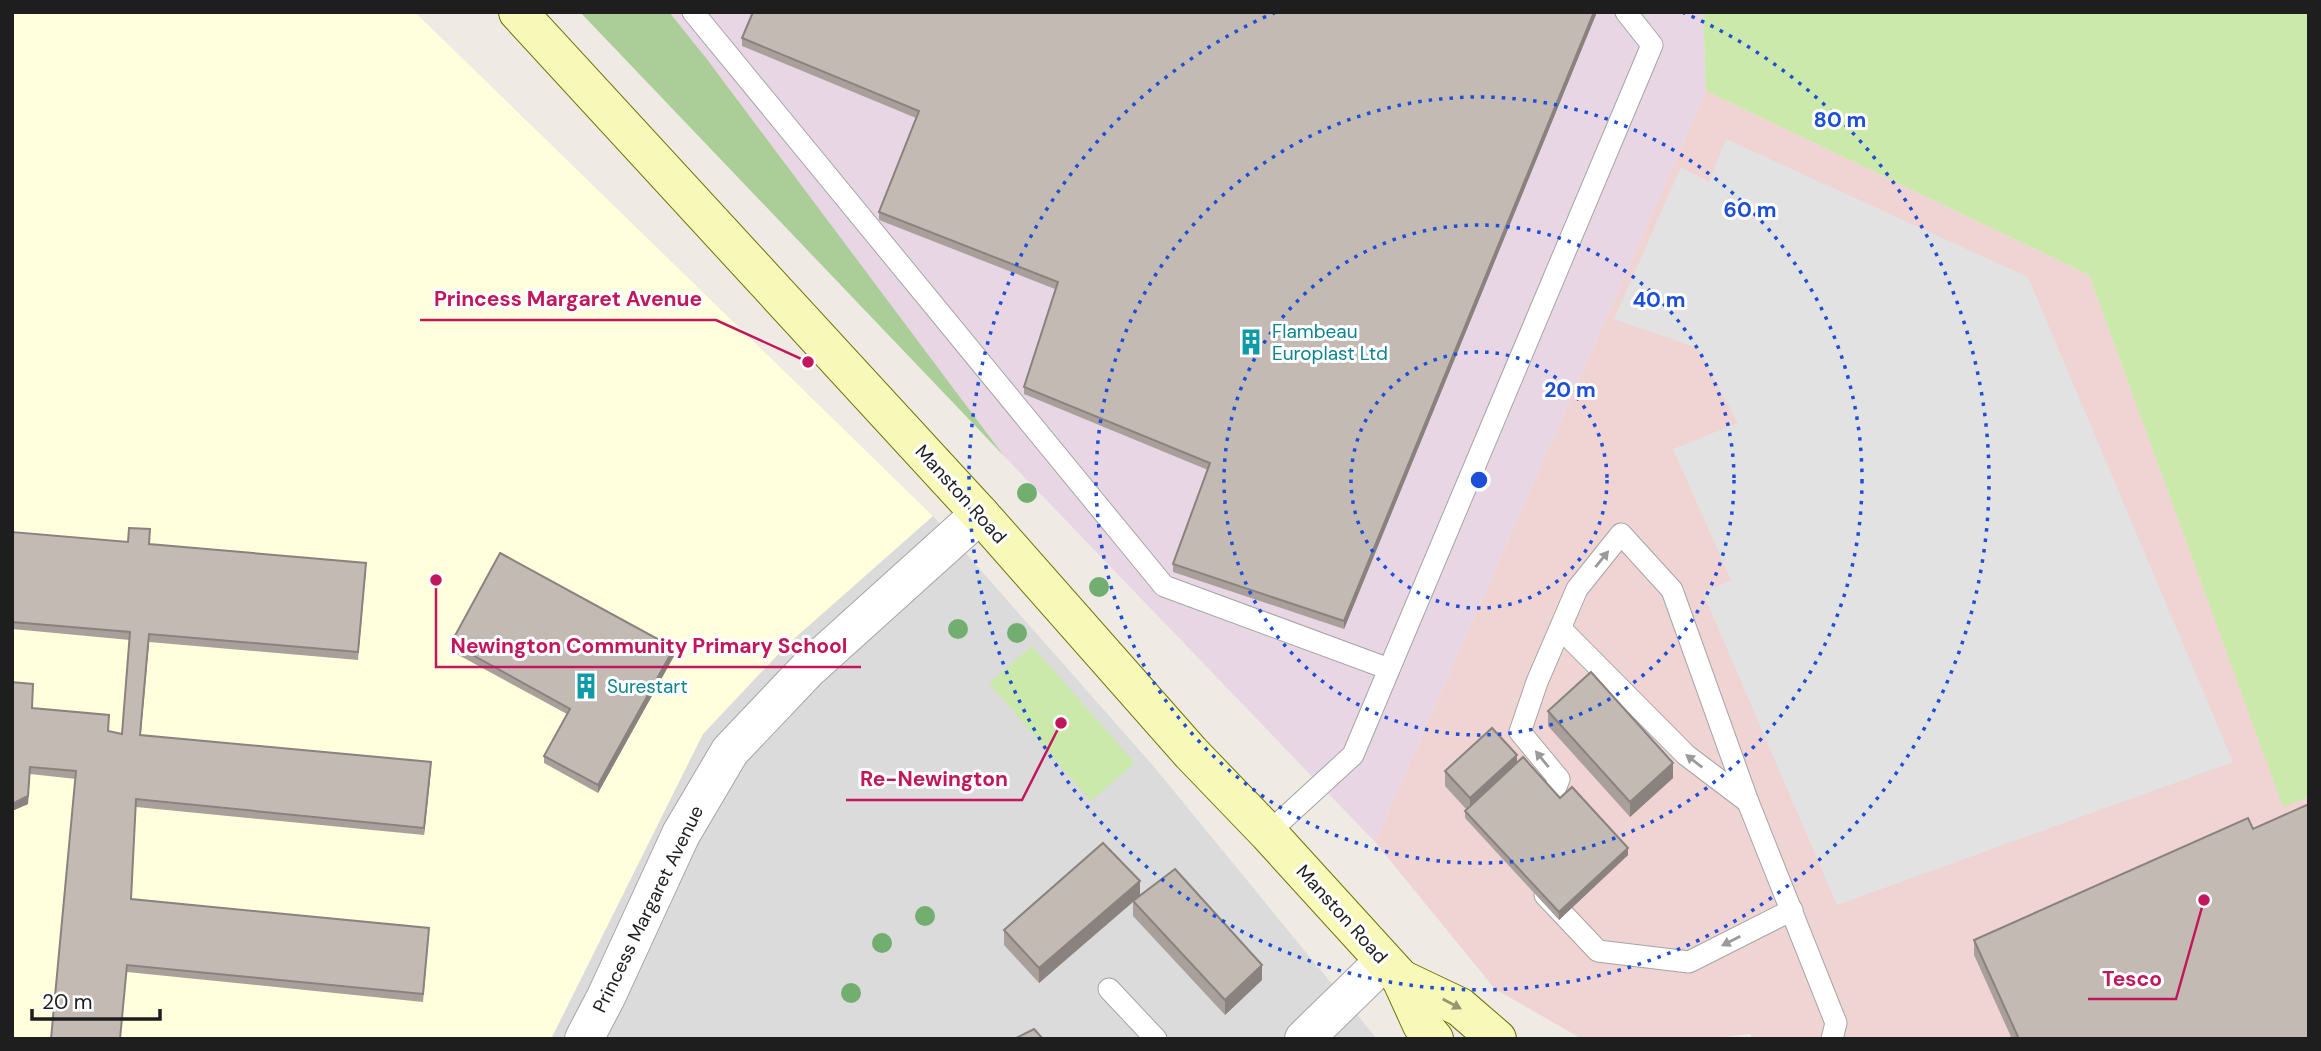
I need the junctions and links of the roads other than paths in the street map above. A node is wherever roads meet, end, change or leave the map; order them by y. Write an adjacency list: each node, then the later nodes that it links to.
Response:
1 (518, 12): 4 (main road, Manston Road)
2 (693, 12): 6 (lane)
3 (1626, 12): 6 (lane)
4 (979, 514): 8 (main road, Manston Road); 14 (street, Princess Margaret Avenue)
5 (1561, 629): 7 (lane, one-way to 5); 7 (lane, one-way to 7); 9 (lane, one-way to 5)
6 (1389, 669): 8 (lane)
7 (1748, 802): 11 (lane)
8 (1268, 833): 12 (main road, Manston Road)
9 (1536, 836)
10 (1532, 881): 11 (lane, one-way to 10)
11 (1792, 910): 19 (lane)
12 (1393, 970): 16 (street); 17 (main road, Manston Road); 18 (main road, Manston Road, one-way to 18)
13 (1109, 989): 15 (lane)
14 (584, 1039)
15 (1156, 1039)
16 (1304, 1039)
17 (1434, 1039)
18 (1497, 1039)
19 (1832, 1039)

